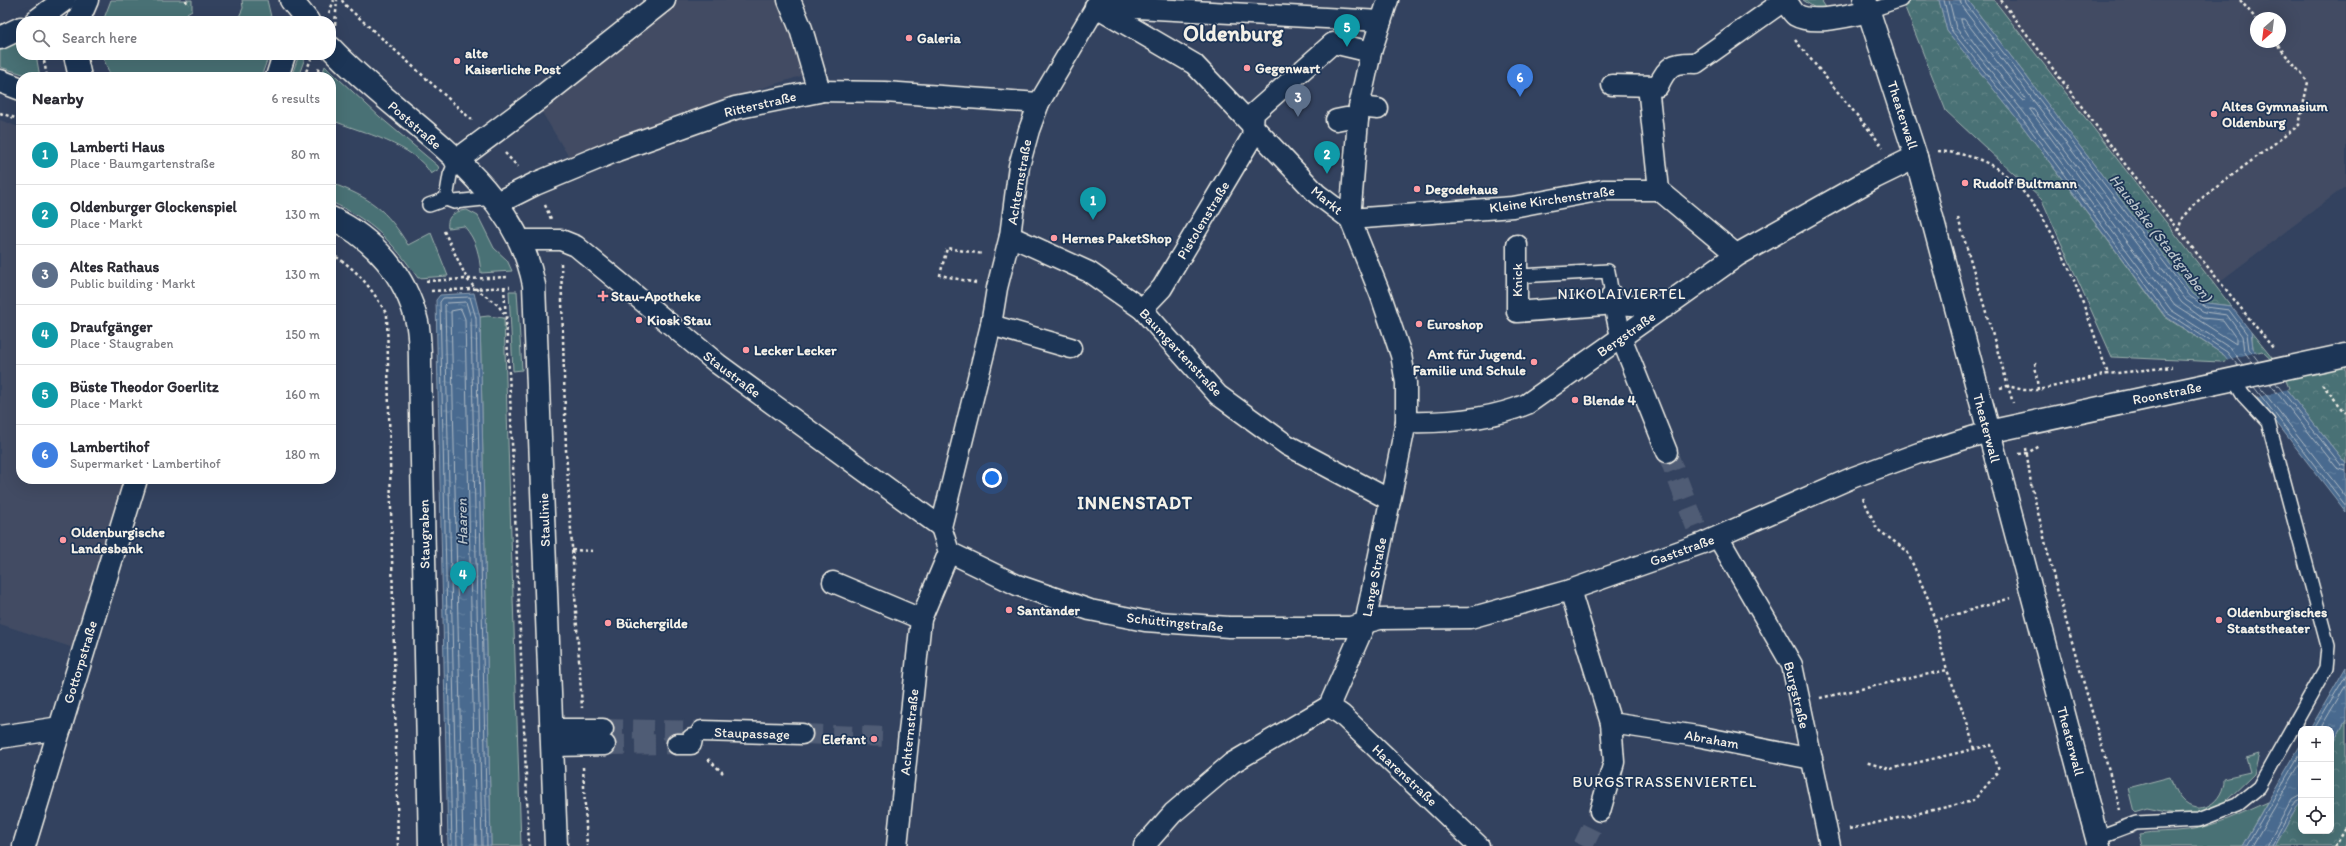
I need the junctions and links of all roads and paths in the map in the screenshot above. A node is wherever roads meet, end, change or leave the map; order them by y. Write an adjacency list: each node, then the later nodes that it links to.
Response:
1 (64, 0): 17 (street)
2 (87, 0): 18 (street)
3 (336, 0): 15 (path); 19 (path)
4 (342, 0): 45 (path)
5 (664, 0): 45 (street)
6 (789, 0): 38 (street)
7 (1388, 0): 20 (street, Markt)
8 (1901, 0): 14 (lane)
9 (2001, 0): 56 (path)
10 (2240, 0): 16 (path)
11 (1098, 3): 13 (street); 39 (street, Achternstraße); 44 (street, Markt)
12 (1780, 4): 14 (street); 36 (street); 46 (path)
13 (1196, 6): 20 (street)
14 (1867, 6): 46 (street, Theaterwall)
15 (305, 11)
16 (2250, 12)
17 (43, 16)
18 (80, 16)
19 (335, 16)
20 (1381, 21): 24 (street, Markt)
21 (16, 30): 22 (street)
22 (0, 38)
23 (2280, 48): 56 (path)
24 (1371, 52): 40 (street, Markt); 44 (street)
25 (336, 53): 47 (street, Poststraße)
26 (44, 60): 30 (path)
27 (76, 60): 31 (street)
28 (282, 60): 32 (street)
29 (311, 60): 33 (path)
30 (46, 72)
31 (79, 72)
32 (279, 72)
33 (306, 72)
34 (0, 81): 37 (street)
35 (1612, 85): 36 (street)
36 (1648, 86): 49 (street)
37 (16, 87)
38 (819, 91): 39 (street, Ritterstraße); 48 (street, Ritterstraße)
39 (1039, 103): 57 (street, Achternstraße)
40 (1365, 112): 43 (street); 53 (street, Markt)
41 (0, 113): 42 (path)
42 (16, 118)
43 (1336, 120)
44 (1253, 126): 53 (street, Markt); 75 (street, Pistolenstraße)
45 (489, 136): 47 (street); 48 (path)
46 (1909, 160): 60 (street, Bergstraße); 86 (path); 89 (street, Theaterwall)
47 (456, 161): 50 (lane); 51 (street, Poststraße)
48 (535, 184): 51 (street, Ritterstraße)
49 (1659, 190): 53 (street, Kleine Kirchenstraße); 60 (street)
50 (446, 199): 51 (lane); 52 (lane)
51 (495, 200): 58 (street, Staulinie)
52 (429, 205)
53 (1350, 219): 88 (street, Lange Straße)
54 (336, 221): 125 (street, Staugraben)
55 (444, 231): 66 (path)
56 (2178, 231): 82 (path)
57 (1010, 236): 62 (street, Achternstraße); 75 (street, Baumgartenstraße)
58 (520, 240): 95 (street, Staustraße); 111 (street, Staulinie)
59 (1516, 245): 65 (street, Knick)
60 (1737, 255): 74 (street, Bergstraße)
61 (336, 257): 124 (path)
62 (1003, 258): 71 (street, Achternstraße); 71 (path)
63 (561, 275): 112 (path)
64 (514, 276): 66 (path)
65 (1516, 276): 73 (lane); 73 (street, Knick)
66 (466, 279): 67 (path); 70 (path)
67 (420, 282)
68 (516, 286): 69 (path)
69 (504, 287): 70 (path); 76 (path)
70 (475, 288): 72 (path); 76 (path)
71 (997, 288): 77 (street, Achternstraße)
72 (424, 291)
73 (1613, 300): 74 (street, Knick); 78 (street)
74 (1664, 307): 78 (street, Bergstraße)
75 (1142, 309): 94 (street, Baumgartenstraße)
76 (507, 318): 126 (path)
77 (991, 325): 79 (street); 95 (street, Achternstraße)
78 (1621, 337): 88 (street, Bergstraße); 90 (street)
79 (1071, 348)
80 (2346, 355): 82 (street, Roonstraße)
81 (2035, 364): 86 (path)
82 (2278, 370): 83 (street, Roonstraße)
83 (2236, 379): 89 (street, Roonstraße); 119 (lane)
84 (2317, 379): 87 (path)
85 (2007, 386): 86 (path)
86 (2038, 390)
87 (2346, 412)
88 (1406, 422): 94 (street, Lange Straße)
89 (1988, 432): 92 (street, Gaststraße); 122 (street, Theaterwall)
90 (1667, 452)
91 (2027, 454): 119 (path)
92 (1854, 477): 96 (street, Gaststraße); 102 (path)
93 (134, 484): 108 (street, Gottorpstraße)
94 (1390, 500): 103 (street, Lange Straße)
95 (941, 527): 97 (street)
96 (1706, 535): 99 (street, Gaststraße); 105 (street, Burgstraße)
97 (949, 552): 101 (street, Achternstraße); 103 (street, Schüttingstraße)
98 (833, 582): 101 (street)
99 (1570, 590): 103 (street, Gaststraße); 107 (street)
100 (2016, 597): 102 (path)
101 (921, 619): 129 (street, Achternstraße)
102 (1934, 621): 104 (path)
103 (1365, 624): 106 (street, Lange Straße)
104 (1947, 670): 105 (path); 115 (path)
105 (1800, 702): 116 (street, Burgstraße)
106 (1328, 706): 130 (street); 131 (street, Haarenstraße)
107 (1611, 723): 116 (street, Abraham); 118 (street)
108 (60, 728): 110 (street); 123 (street, Gottorpstraße)
109 (802, 734): 114 (street, Staupassage)
110 (0, 737)
111 (552, 737): 112 (street); 127 (street, Staulinie)
112 (582, 737): 113 (street); 128 (path)
113 (604, 737)
114 (690, 738)
115 (1974, 749): 117 (path); 121 (path)
116 (1812, 759): 121 (street, Burgstraße)
117 (1865, 762)
118 (1600, 811)
119 (2125, 827): 122 (lane)
120 (2346, 827): 132 (path)
121 (1829, 840)
122 (2097, 842)
123 (24, 846)
124 (398, 846)
125 (430, 846)
126 (529, 846)
127 (556, 846)
128 (587, 846)
129 (898, 846)
130 (1144, 846)
131 (1479, 846)
132 (2335, 846)

